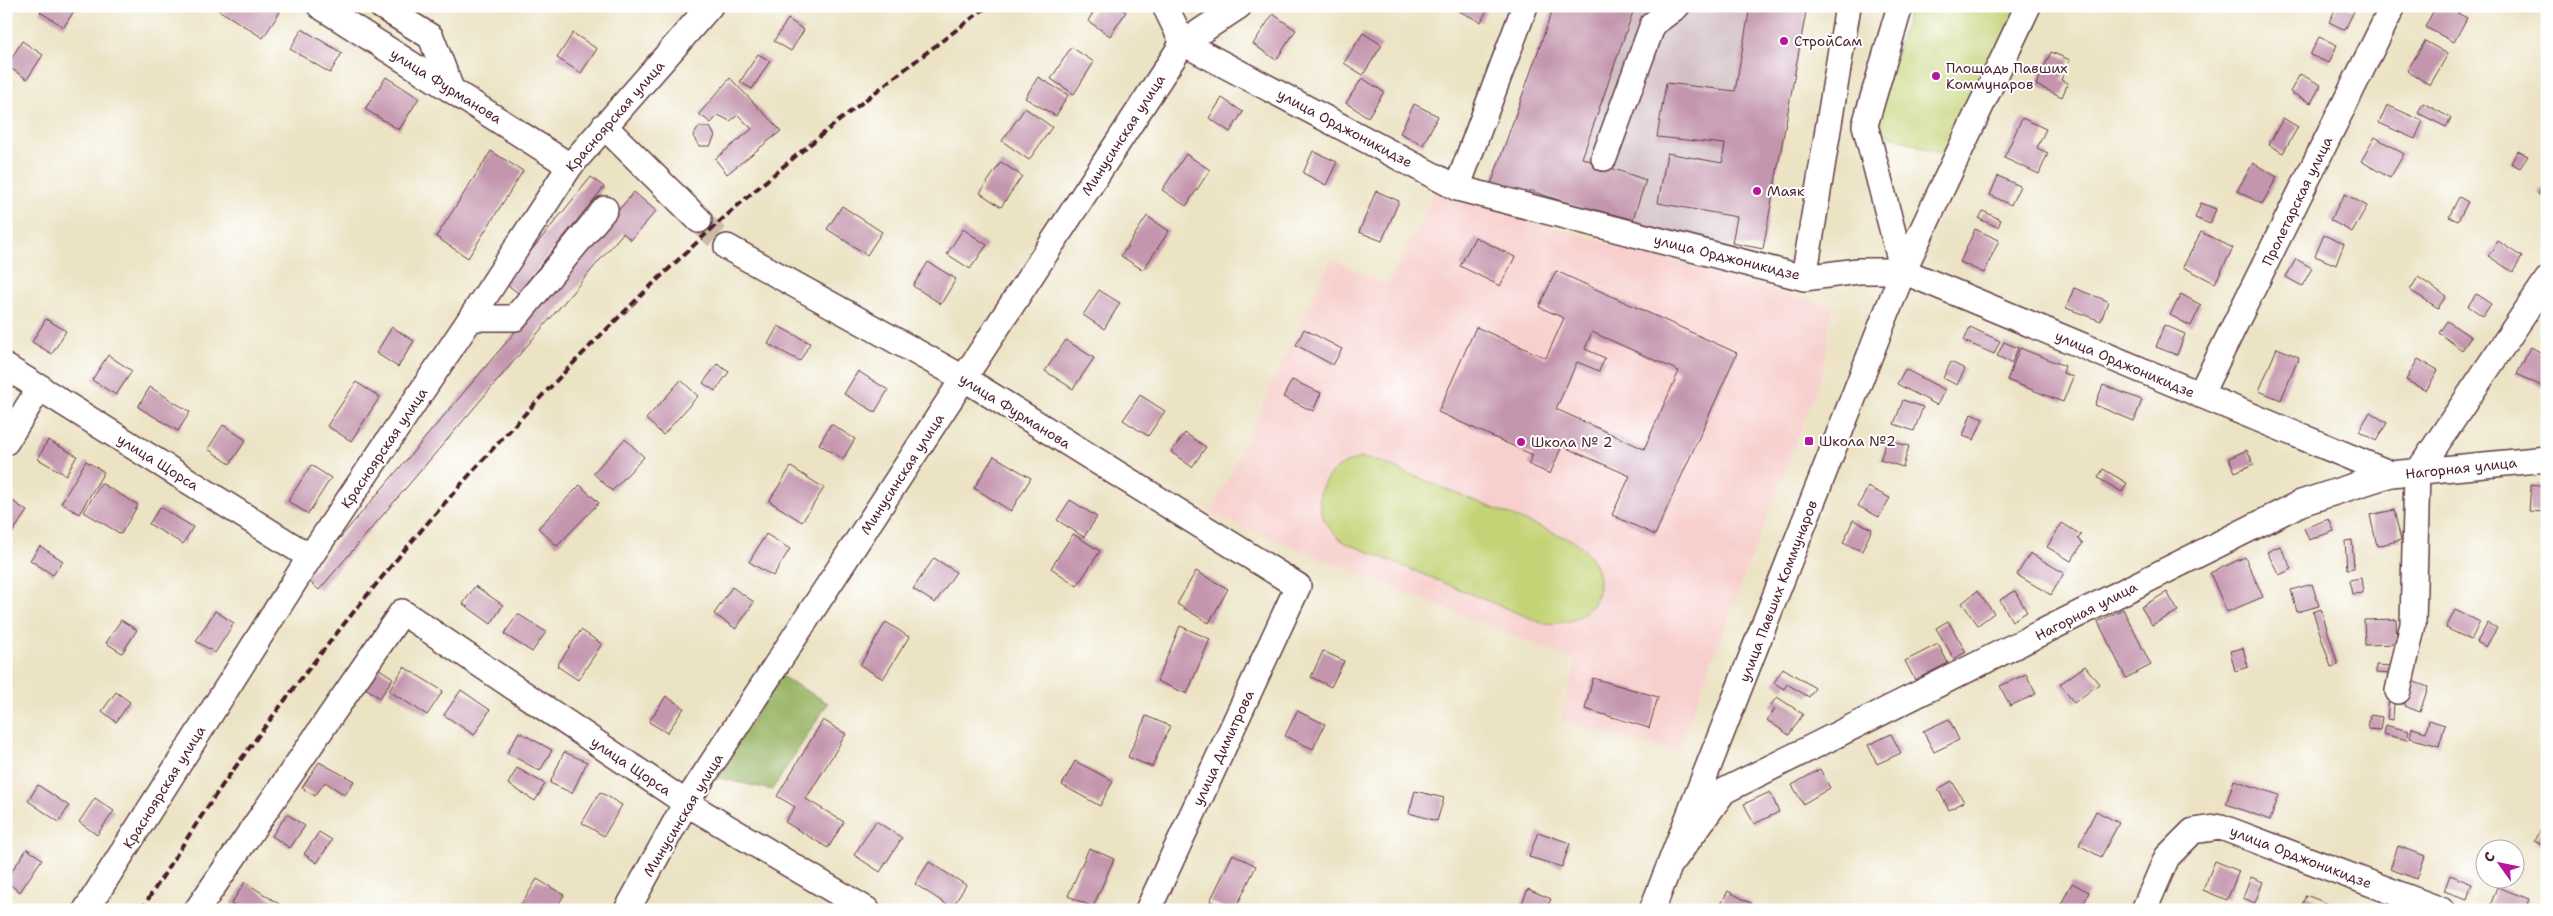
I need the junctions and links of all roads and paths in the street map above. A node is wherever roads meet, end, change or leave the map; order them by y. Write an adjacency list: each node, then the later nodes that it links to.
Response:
1 (320, 6): 13 (street, улица Фурманова)
2 (381, 6): 13 (street)
3 (710, 6): 14 (street, Красноярская улица)
4 (1165, 6): 12 (street)
5 (1239, 6): 12 (street)
6 (1524, 6): 17 (street)
7 (1677, 6): 15 (street)
8 (1848, 6): 22 (street)
9 (1900, 6): 21 (street)
10 (2028, 6): 21 (street, улица Павших Коммунаров)
11 (2393, 6): 28 (street, Пролетарская улица)
12 (1183, 43): 17 (street, улица Орджоникидзе); 26 (street, Минусинская улица)
13 (451, 89): 16 (street, улица Фурманова)
14 (604, 126): 16 (street, Красноярская улица); 19 (street)
15 (1604, 158)
16 (570, 166): 24 (street, Красноярская улица)
17 (1457, 188): 22 (street, улица Орджоникидзе)
18 (605, 209): 24 (street)
19 (699, 220)
20 (727, 247): 26 (street, улица Фурманова)
21 (1903, 271): 22 (street, улица Орджоникидзе); 28 (street, улица Орджоникидзе); 37 (street, улица Павших Коммунаров)
22 (1804, 278)
23 (2547, 280): 31 (street)
24 (471, 318): 33 (street, Красноярская улица)
25 (6, 367): 27 (street, улица Щорса)
26 (965, 380): 34 (street, улица Фурманова); 36 (street, Минусинская улица)
27 (40, 387): 29 (street); 33 (street, улица Щорса)
28 (2200, 395): 32 (street, улица Орджоникидзе)
29 (6, 442)
30 (2547, 459): 31 (street, Нагорная улица)
31 (2418, 473): 32 (street, Нагорная улица); 35 (street)
32 (2391, 474): 37 (street, Нагорная улица)
33 (310, 557): 38 (street, Красноярская улица)
34 (1298, 586): 42 (street, улица Димитрова)
35 (2398, 692)
36 (686, 803): 39 (street, улица Щорса); 40 (street, Минусинская улица); 41 (street, улица Щорса)
37 (1673, 861): 43 (street, улица Павших Коммунаров)
38 (86, 910)
39 (198, 910)
40 (627, 910)
41 (867, 910)
42 (1148, 910)
43 (1652, 910)
44 (2144, 910): 45 (street, улица Орджоникидзе)
45 (2441, 910)

